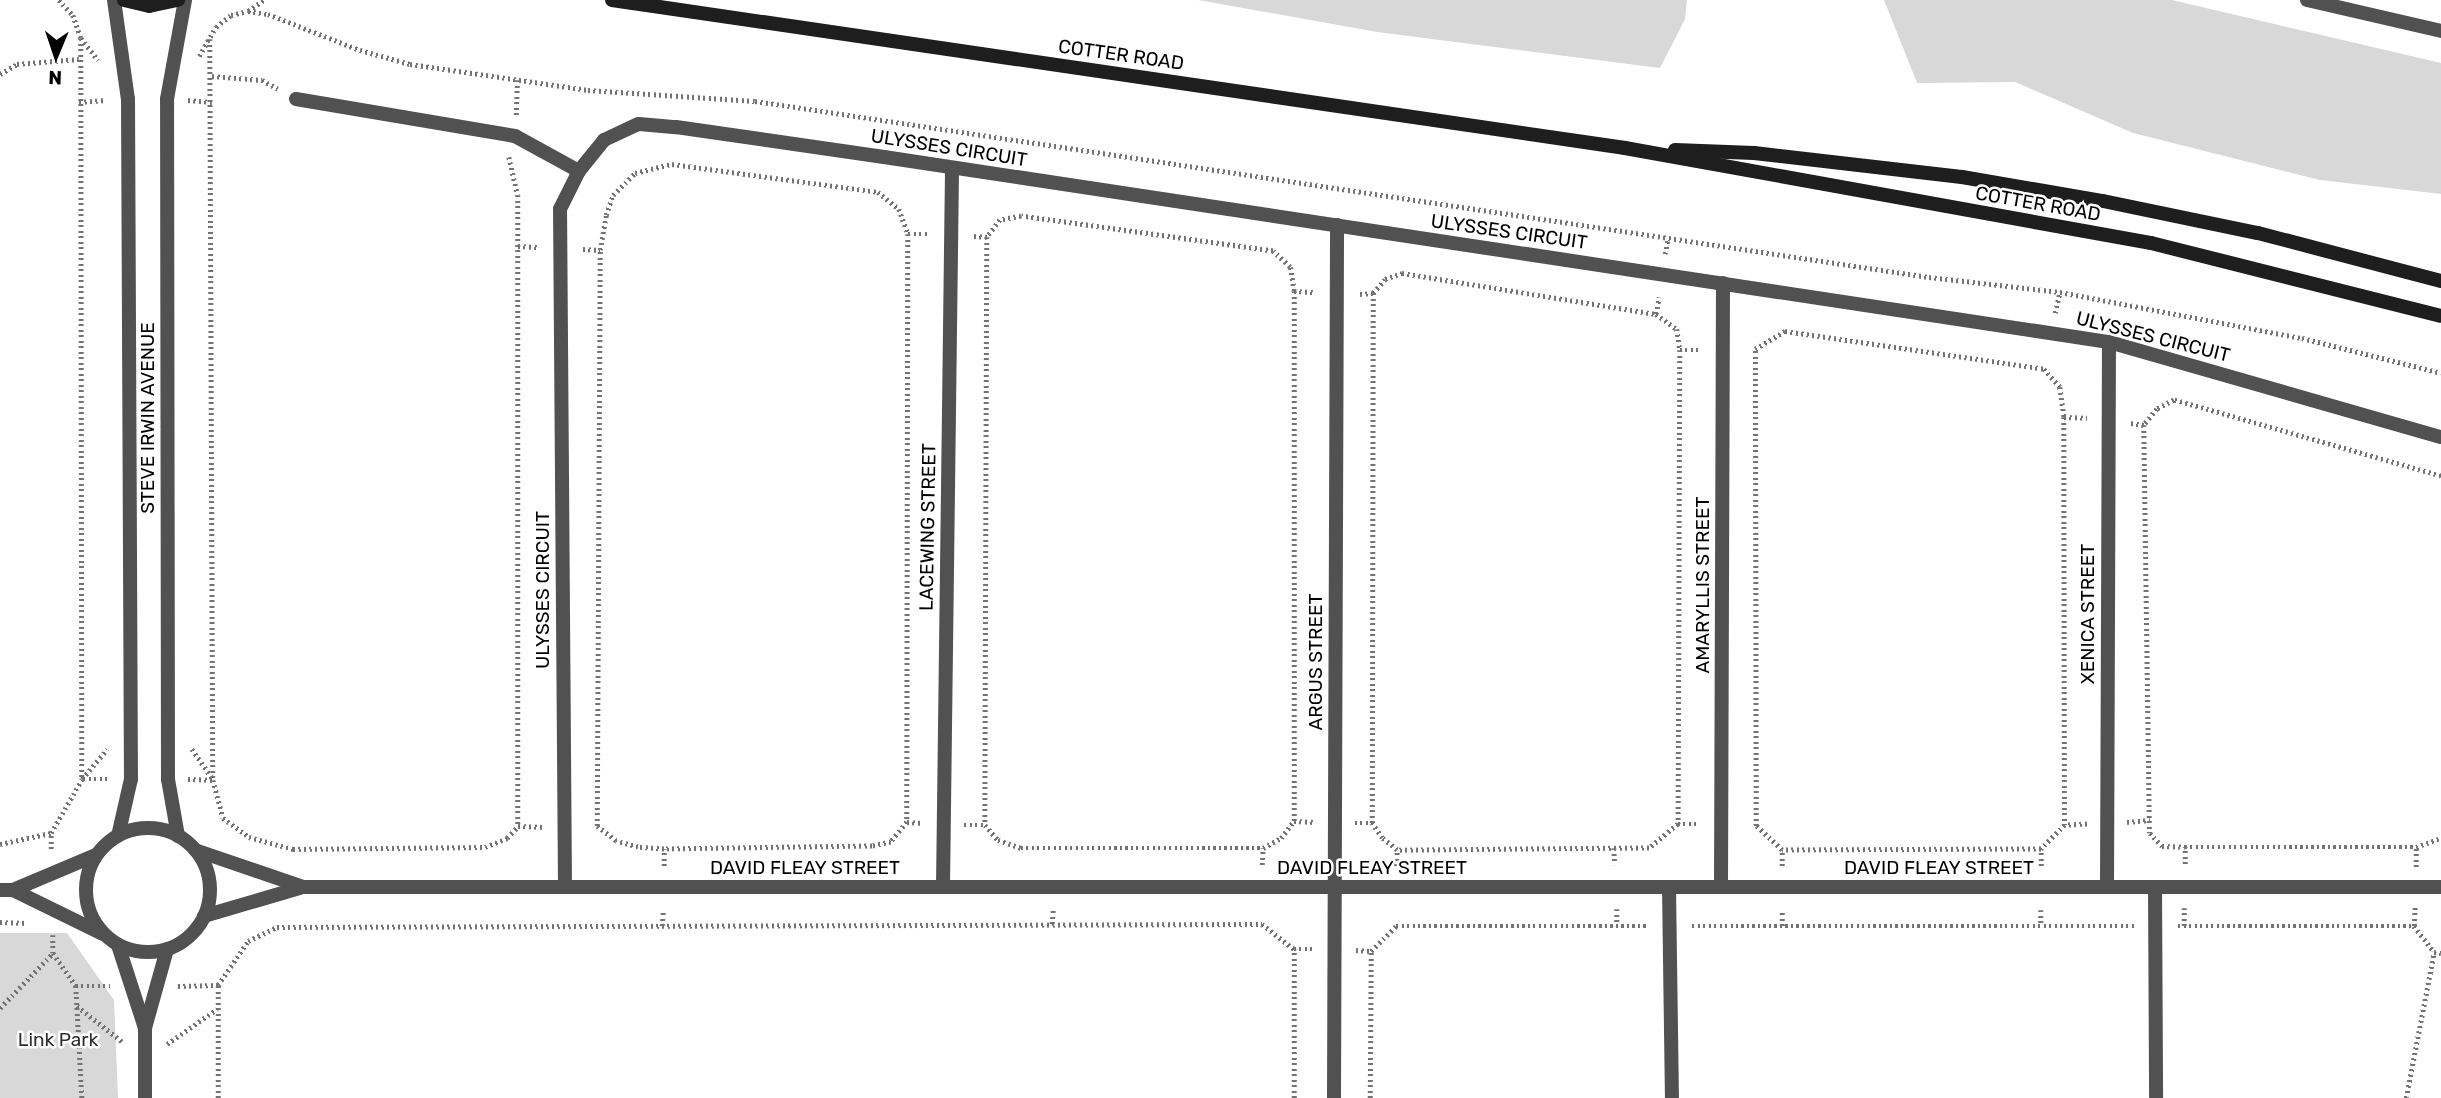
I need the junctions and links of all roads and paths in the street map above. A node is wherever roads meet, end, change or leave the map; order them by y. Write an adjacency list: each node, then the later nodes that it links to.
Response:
1 (59, 0): 11 (path)
2 (114, 0): 41 (street, STEVE IRWIN AVENUE)
3 (124, 0): 4 (main road)
4 (178, 0)
5 (185, 0): 42 (street, STEVE IRWIN AVENUE)
6 (264, 0): 9 (path)
7 (612, 0): 15 (main road, COTTER ROAD)
8 (2307, 0): 10 (street)
9 (248, 11): 13 (path); 30 (path)
10 (2441, 31)
11 (79, 59): 12 (path); 44 (path)
12 (0, 74)
13 (212, 76): 14 (path); 38 (path)
14 (296, 99): 18 (street)
15 (1625, 148): 23 (main road, COTTER ROAD); 28 (main road, COTTER ROAD)
16 (509, 153): 38 (path)
17 (951, 168): 18 (street, ULYSSES CIRCUIT); 19 (street, ULYSSES CIRCUIT); 21 (street, LACEWING STREET)
18 (579, 171): 39 (street, ULYSSES CIRCUIT)
19 (1338, 225): 24 (street, ULYSSES CIRCUIT); 27 (street, ARGUS STREET)
20 (908, 234): 21 (path); 40 (path); 40 (path)
21 (950, 234): 22 (path); 49 (street, LACEWING STREET)
22 (987, 237): 25 (path); 25 (path)
23 (2441, 281)
24 (1723, 283): 29 (street, ULYSSES CIRCUIT); 52 (street, AMARYLLIS STREET)
25 (1294, 291): 27 (path)
26 (1373, 293): 26 (path); 27 (path)
27 (1337, 294): 50 (street, ARGUS STREET)
28 (2441, 316)
29 (2109, 342): 32 (street, XENICA STREET); 33 (street, ULYSSES CIRCUIT)
30 (2441, 373)
31 (2064, 417): 32 (path); 37 (path); 37 (path)
32 (2108, 419): 36 (street, XENICA STREET)
33 (2441, 437)
34 (2441, 476): 35 (path)
35 (2150, 820): 36 (path); 43 (path)
36 (2107, 823): 37 (path); 53 (street, XENICA STREET)
37 (2065, 825)
38 (518, 826): 39 (path)
39 (564, 827): 40 (path); 48 (street, ULYSSES CIRCUIT)
40 (597, 827)
41 (118, 836): 42 (street); 46 (street)
42 (178, 836): 45 (street)
43 (2441, 838)
44 (0, 845)
45 (195, 850): 47 (street, DAVID FLEAY STREET); 57 (street)
46 (96, 855): 56 (street); 58 (street)
47 (303, 887): 48 (street, DAVID FLEAY STREET); 57 (street, DAVID FLEAY STREET)
48 (565, 887): 49 (street, DAVID FLEAY STREET)
49 (943, 887): 50 (street, DAVID FLEAY STREET)
50 (1335, 887): 51 (street, DAVID FLEAY STREET); 74 (street, ARGUS STREET)
51 (1670, 887): 52 (street, DAVID FLEAY STREET); 76 (street)
52 (1721, 887): 53 (street, DAVID FLEAY STREET)
53 (2107, 887): 54 (street, DAVID FLEAY STREET)
54 (2154, 887): 55 (street, DAVID FLEAY STREET); 77 (street)
55 (2441, 887)
56 (6, 890): 58 (street)
57 (204, 916): 60 (street)
58 (103, 934): 59 (street)
59 (118, 945): 60 (street); 68 (street)
60 (167, 949): 68 (street)
61 (1294, 949): 73 (path)
62 (1371, 951): 75 (path)
63 (2441, 953): 78 (path)
64 (218, 985): 67 (path)
65 (77, 1006): 66 (path); 69 (path); 70 (path)
66 (0, 1008)
67 (218, 1009): 69 (path); 72 (path)
68 (145, 1028): 69 (street)
69 (145, 1060): 71 (street)
70 (82, 1098)
71 (145, 1098)
72 (219, 1098)
73 (1294, 1098)
74 (1334, 1098)
75 (1370, 1098)
76 (1672, 1098)
77 (2156, 1098)
78 (2406, 1098)

